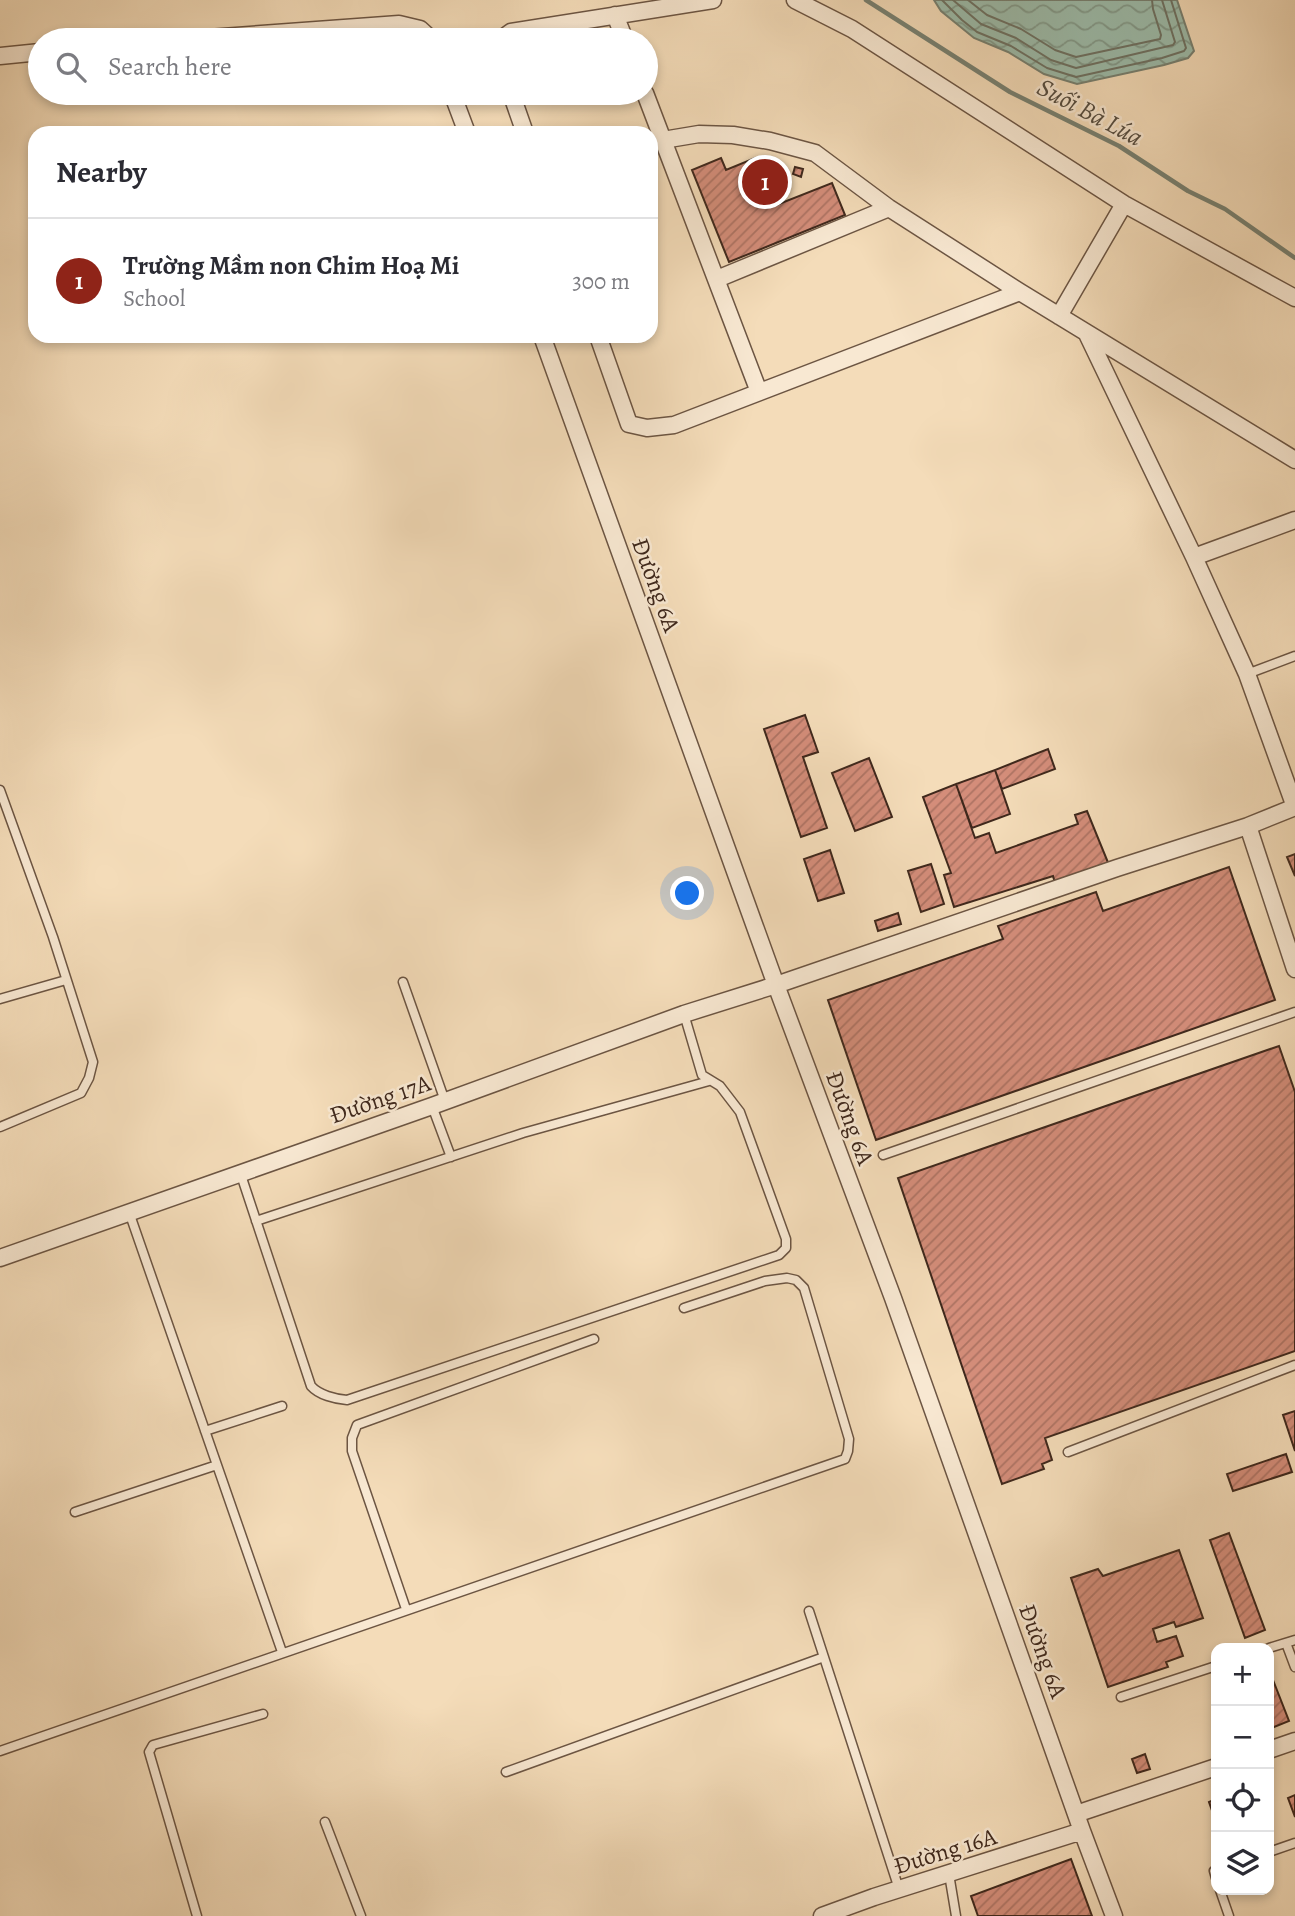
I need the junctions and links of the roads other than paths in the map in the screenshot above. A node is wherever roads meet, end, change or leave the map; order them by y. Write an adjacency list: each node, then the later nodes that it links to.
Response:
1 (606, 0): 5 (street)
2 (713, 0): 5 (street)
3 (795, 0): 4 (street)
4 (815, 4): 20 (street)
5 (613, 16): 8 (street); 9 (street)
6 (344, 28): 7 (street)
7 (416, 28)
8 (536, 28)
9 (619, 28)
10 (28, 53): 11 (street)
11 (0, 56)
12 (456, 105): 15 (street)
13 (514, 105): 16 (street)
14 (650, 105): 17 (street)
15 (464, 126)
16 (522, 126)
17 (658, 126)
18 (658, 127): 19 (street)
19 (663, 140): 21 (street); 22 (street)
20 (1124, 204): 24 (street); 25 (street)
21 (889, 208): 22 (street); 23 (street)
22 (717, 279): 29 (street)
23 (1020, 292): 25 (street); 29 (street)
24 (1295, 298)
25 (1059, 316): 26 (street)
26 (1087, 334): 30 (street); 32 (street)
27 (545, 343): 41 (street, Đường 6A)
28 (600, 343): 29 (street)
29 (760, 392)
30 (1295, 460)
31 (1295, 520): 32 (street)
32 (1195, 557): 34 (street)
33 (1295, 656): 34 (lane)
34 (1247, 674): 36 (street)
35 (0, 790): 39 (lane)
36 (1295, 807): 37 (street, Đường 17A)
37 (1248, 826): 38 (street); 41 (street, Đường 17A)
38 (1295, 969)
39 (66, 980): 42 (lane); 47 (lane)
40 (403, 982): 46 (lane)
41 (776, 985): 44 (street, Đường 17A); 76 (street, Đường 6A)
42 (0, 999)
43 (1295, 1013): 48 (lane)
44 (684, 1014): 45 (lane); 46 (street, Đường 17A)
45 (709, 1081): 49 (lane); 52 (lane)
46 (438, 1103): 49 (lane); 50 (street, Đường 17A)
47 (0, 1126)
48 (884, 1155)
49 (451, 1157): 52 (lane)
50 (240, 1172): 51 (street, Đường 17A); 52 (lane)
51 (129, 1212): 53 (street, Đường 17A); 58 (lane)
52 (256, 1221)
53 (0, 1258)
54 (684, 1308): 62 (lane)
55 (594, 1339): 62 (lane)
56 (1295, 1366): 59 (lane)
57 (282, 1406): 58 (lane)
58 (205, 1431): 60 (lane)
59 (1068, 1452)
60 (217, 1465): 61 (lane); 65 (lane)
61 (75, 1512)
62 (406, 1609): 65 (lane)
63 (809, 1611): 66 (lane)
64 (1290, 1641): 67 (lane)
65 (282, 1652): 73 (lane)
66 (824, 1657): 75 (lane); 82 (lane)
67 (1295, 1667)
68 (1211, 1668): 69 (lane)
69 (1121, 1697)
70 (263, 1714): 84 (lane)
71 (1295, 1741): 72 (street)
72 (1274, 1748)
73 (0, 1751)
74 (1213, 1769): 76 (street)
75 (506, 1772)
76 (1076, 1814): 78 (street, Đường 6A)
77 (325, 1822): 85 (lane)
78 (1082, 1831): 81 (street, Đường 16A); 88 (street, Đường 6A)
79 (1295, 1843): 80 (lane)
80 (1274, 1850)
81 (949, 1874): 82 (street, Đường 16A); 87 (lane)
82 (899, 1889): 86 (street, Đường 16A)
83 (1222, 1895): 89 (lane)
84 (197, 1916)
85 (361, 1916)
86 (822, 1916)
87 (956, 1916)
88 (1114, 1916)
89 (1229, 1916)

